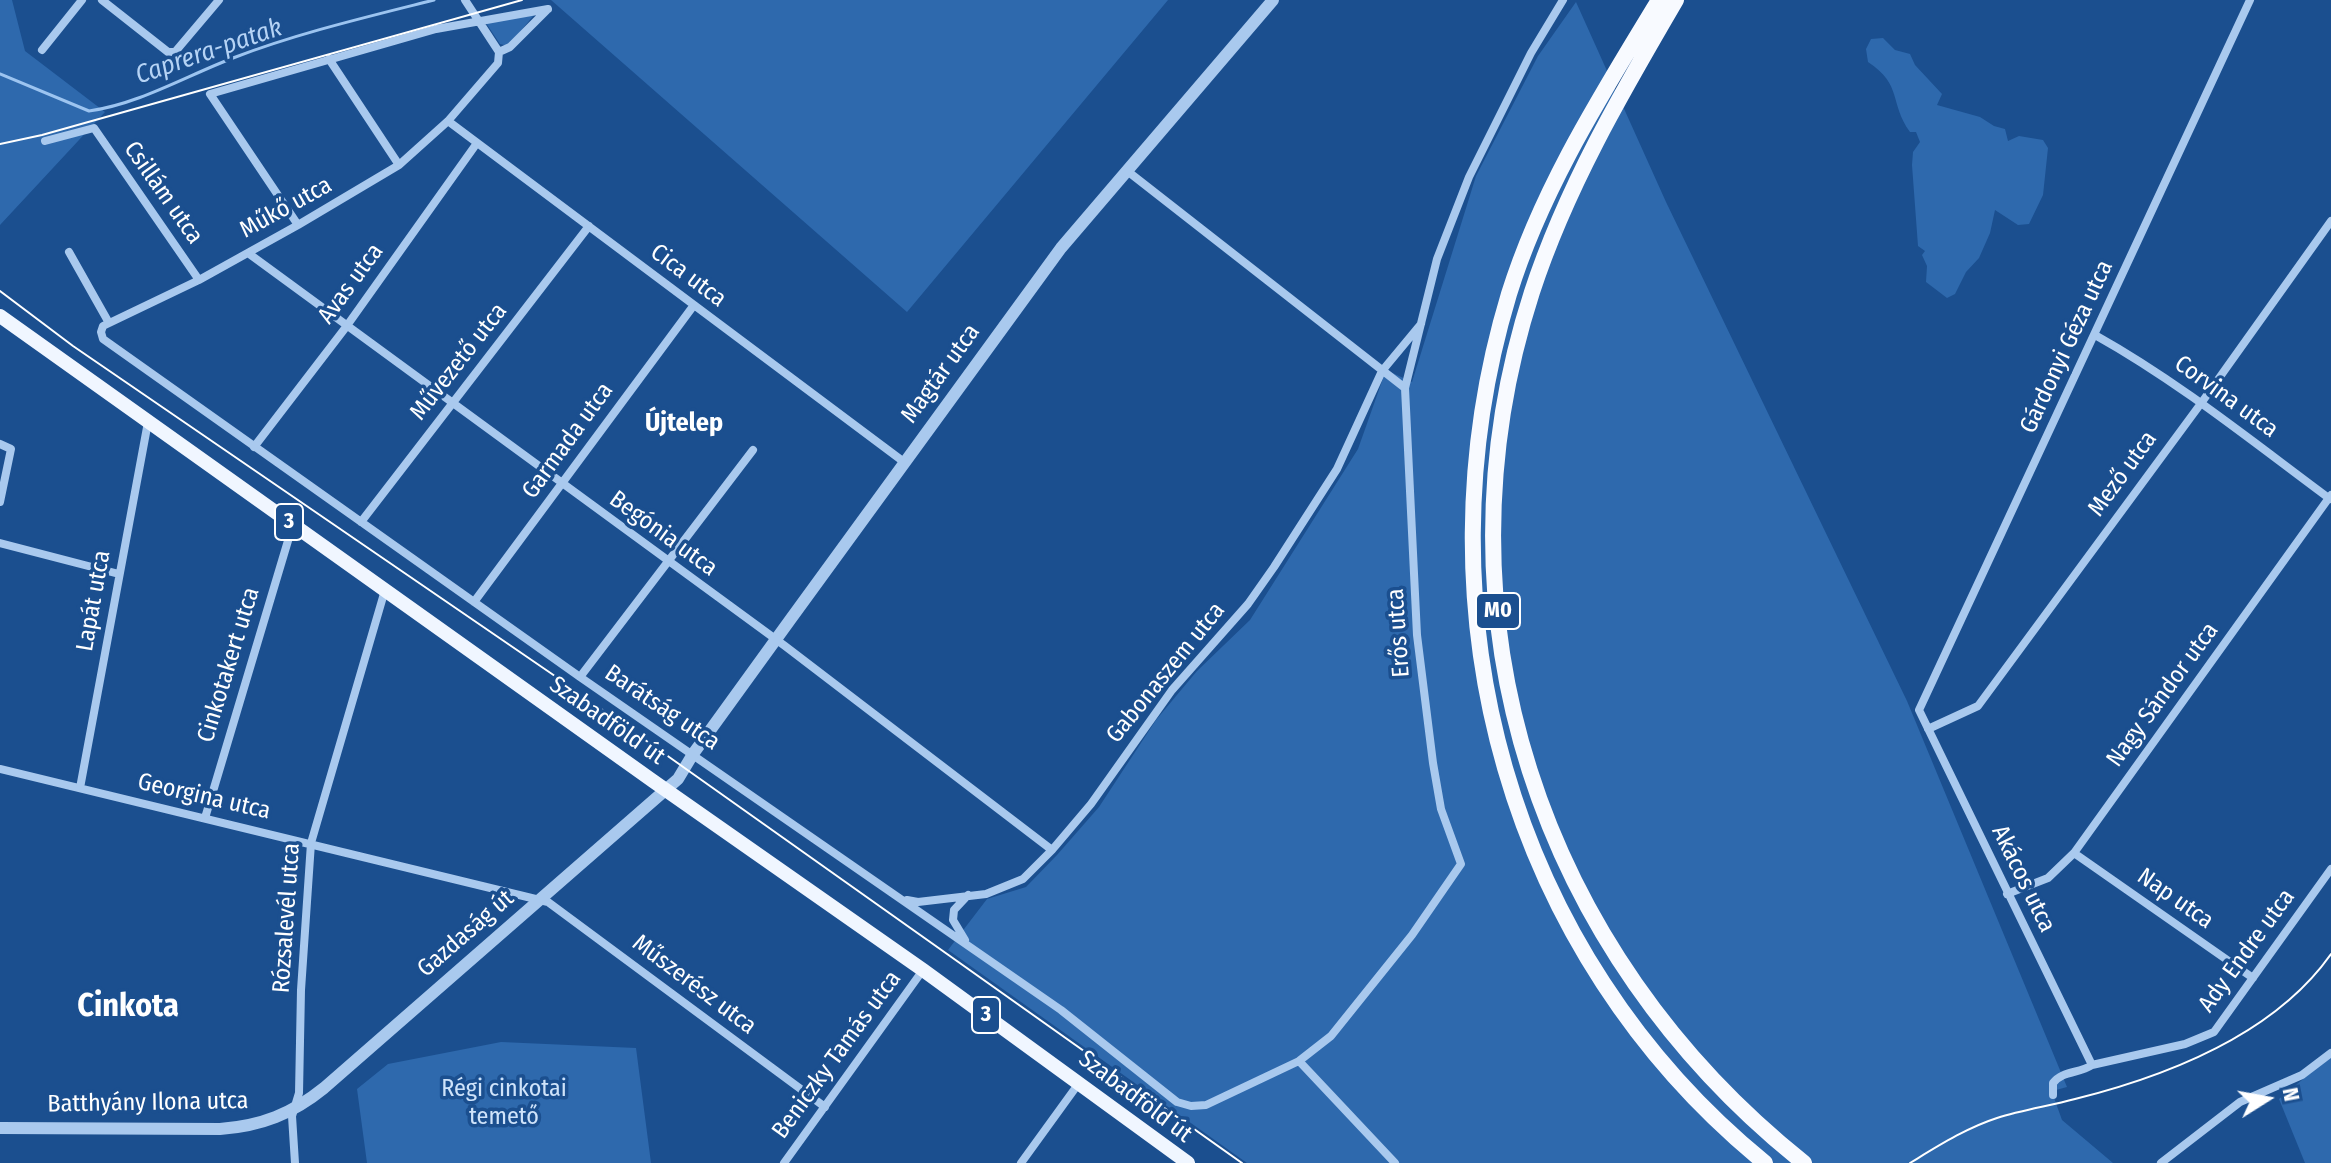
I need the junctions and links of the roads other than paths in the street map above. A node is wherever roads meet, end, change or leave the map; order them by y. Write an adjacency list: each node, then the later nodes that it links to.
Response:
1 (82, 0): 11 (street)
2 (102, 0): 3 (street)
3 (219, 0)
4 (465, 0): 10 (street)
5 (1273, 0): 18 (street, Magtár utca)
6 (1563, 0): 28 (street)
7 (1659, 0): 85 (highway, M0)
8 (1676, 0): 86 (highway, M0)
9 (2250, 0): 31 (street, Gárdonyi Géza utca)
10 (478, 22): 12 (street); 12 (street); 13 (street)
11 (42, 50)
12 (499, 52): 14 (street, Műkő utca)
13 (329, 59): 17 (street); 20 (street)
14 (448, 121): 16 (street, Cica utca); 17 (street, Műkő utca)
15 (45, 141): 24 (street, Csillám utca)
16 (477, 143): 21 (street, Cica utca); 29 (street, Avas utca)
17 (399, 165): 20 (street, Műkő utca)
18 (1126, 170): 32 (street); 40 (street, Magtár utca)
19 (2331, 221): 34 (street, Mező utca)
20 (298, 225): 23 (street, Műkő utca)
21 (589, 226): 25 (street, Cica utca); 35 (street, Művezető utca)
22 (69, 252): 27 (street)
23 (248, 253): 24 (street, Műkő utca); 29 (street, Begónia utca)
24 (199, 280): 27 (street, Műkő utca)
25 (694, 305): 40 (street, Cica utca); 41 (street, Garmada utca)
26 (0, 316): 36 (main road, Szabadföld út / 3)
27 (109, 323): 30 (street, Műkő utca)
28 (1421, 324): 32 (street, Gabonaszem utca); 33 (street)
29 (346, 327): 35 (street, Begónia utca); 38 (street, Avas utca)
30 (101, 332): 38 (street, Barátság utca)
31 (2095, 335): 34 (street, Corvina utca); 53 (street, Gárdonyi Géza utca)
32 (1382, 371): 33 (street); 61 (street, Gabonaszem utca)
33 (1405, 388): 72 (street, Erős utca)
34 (2202, 402): 42 (street, Corvina utca); 54 (street, Mező utca)
35 (452, 404): 41 (street, Begónia utca); 44 (street, Művezető utca)
36 (148, 422): 45 (main road, Szabadföld út / 3); 48 (street, Lapát utca)
37 (0, 444): 43 (street)
38 (254, 447): 44 (street, Barátság utca)
39 (753, 450): 47 (street)
40 (904, 462): 51 (street, Magtár utca)
41 (561, 484): 47 (street, Begónia utca); 50 (street, Garmada utca)
42 (2330, 498): 62 (street, Nagy Sándor utca)
43 (0, 502)
44 (361, 522): 50 (street, Barátság utca)
45 (293, 524): 49 (main road, Szabadföld út / 3); 59 (street, Cinkotakert utca)
46 (0, 543): 48 (street)
47 (668, 562): 51 (street, Begónia utca); 52 (street)
48 (119, 574): 57 (street, Lapát utca)
49 (385, 590): 58 (main road, Szabadföld út / 3); 60 (street, Rózsalevél utca)
50 (474, 602): 52 (street, Barátság utca)
51 (775, 641): 55 (street, Magtár utca); 61 (street, Begónia utca)
52 (580, 677): 55 (street, Barátság utca)
53 (1919, 710): 54 (street, Akácos utca)
54 (1928, 729): 64 (street, Akácos utca)
55 (693, 754): 58 (street, Magtár utca); 66 (street, Barátság utca)
56 (0, 769): 57 (street, Georgina utca)
57 (80, 788): 59 (street, Georgina utca)
58 (666, 790): 67 (street, Gazdaság út); 69 (main road, Szabadföld út / 3)
59 (205, 818): 60 (street, Georgina utca)
60 (311, 843): 67 (street, Georgina utca); 78 (street, Rózsalevél utca)
61 (1052, 850): 65 (street, Gabonaszem utca)
62 (2074, 853): 64 (street, Nagy Sándor utca); 70 (street, Nap utca)
63 (2331, 869): 70 (street, Ady Endre utca)
64 (2007, 894): 73 (street, Akácos utca)
65 (969, 895): 66 (street, Gabonaszem utca); 68 (street)
66 (902, 899): 68 (street, Barátság utca)
67 (538, 900): 77 (street, Műszerész utca); 78 (street, Gazdaság út)
68 (968, 945): 76 (street, Barátság utca)
69 (923, 970): 74 (main road, Szabadföld út / 3); 77 (street, Beniczky Tamás utca)
70 (2253, 978): 73 (street, Ady Endre utca)
71 (2331, 1053): 87 (street)
72 (1299, 1061): 76 (street, Erős utca); 84 (street)
73 (2092, 1065): 75 (street, Ady Endre utca)
74 (1080, 1082): 82 (street); 83 (main road, Szabadföld út / 3)
75 (2053, 1095)
76 (1206, 1105)
77 (825, 1107): 81 (street, Beniczky Tamás utca)
78 (294, 1109): 79 (street, Batthyány Ilona utca); 80 (street, Rózsalevél utca)
79 (0, 1128)
80 (295, 1163)
81 (784, 1163)
82 (1021, 1163)
83 (1188, 1163)
84 (1395, 1163)
85 (1765, 1163)
86 (1804, 1163)
87 (2161, 1163)

